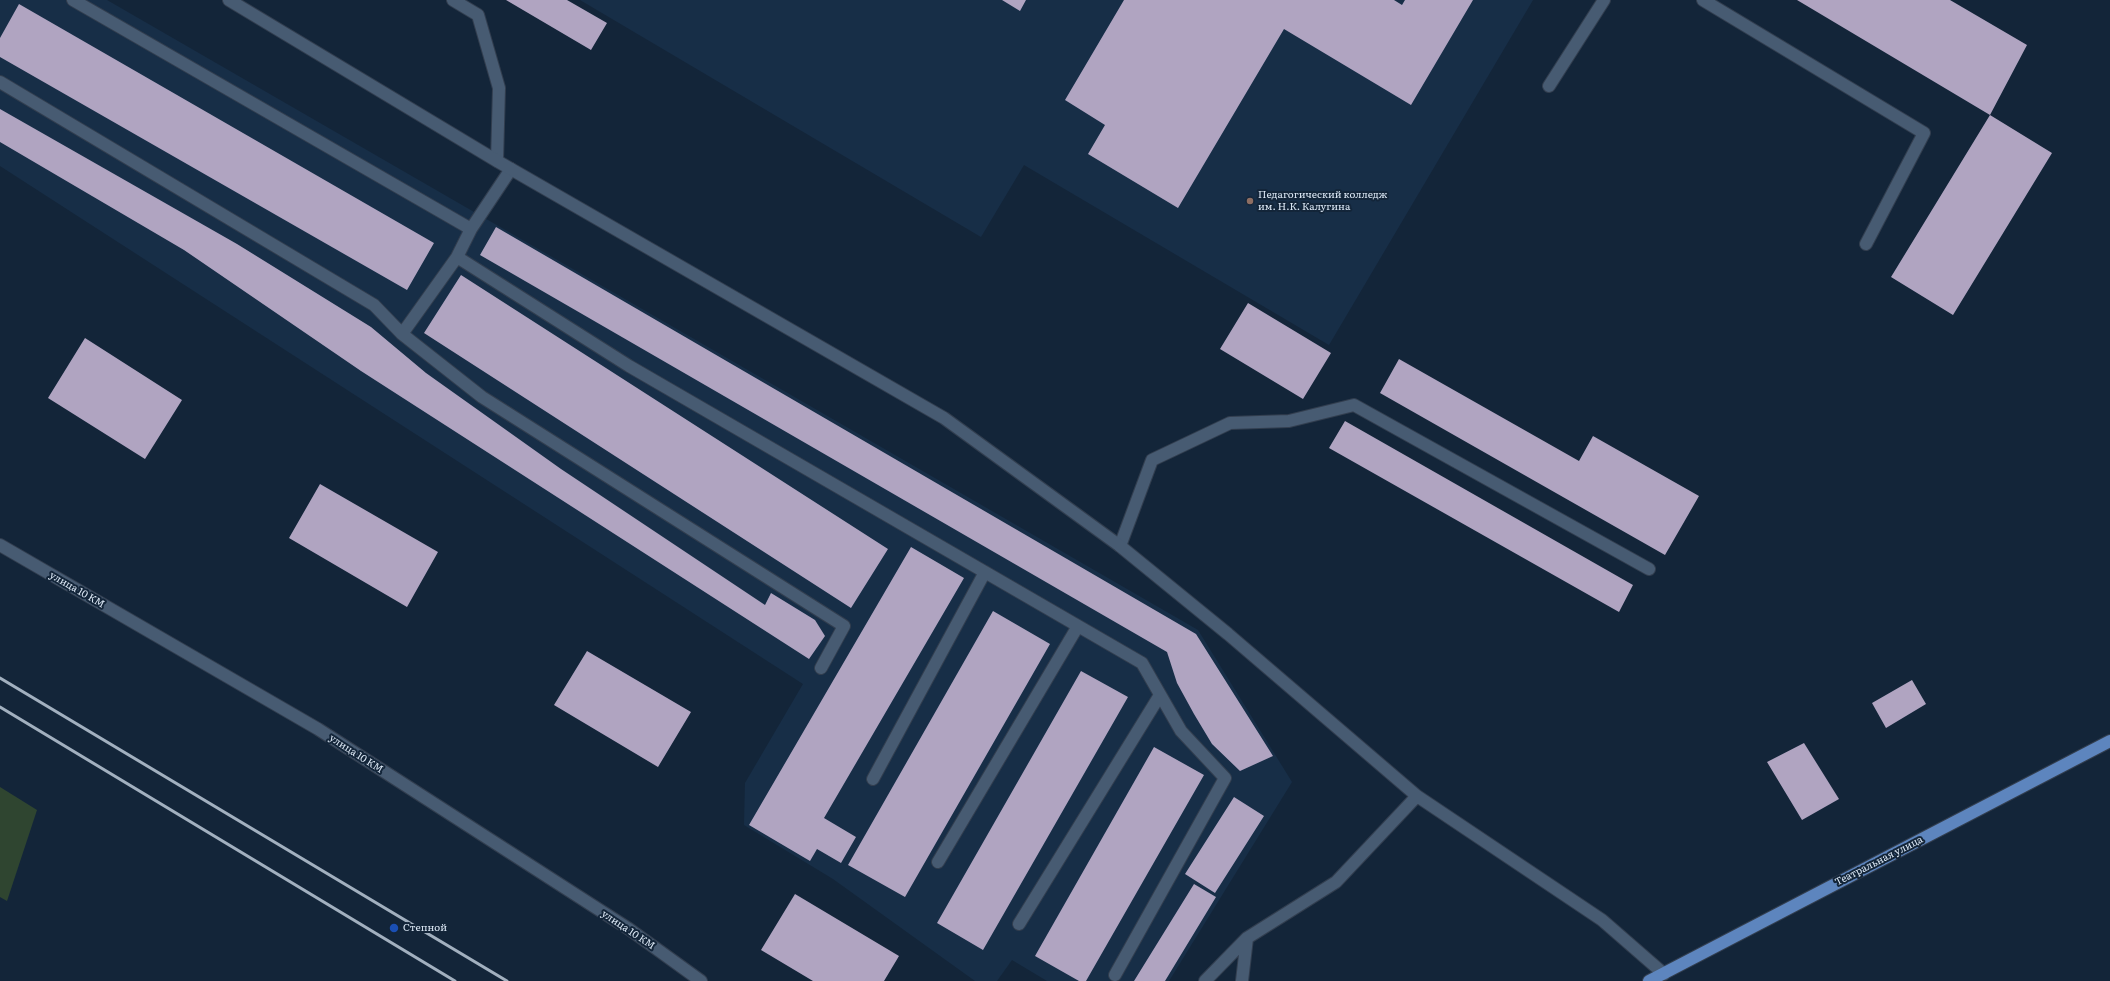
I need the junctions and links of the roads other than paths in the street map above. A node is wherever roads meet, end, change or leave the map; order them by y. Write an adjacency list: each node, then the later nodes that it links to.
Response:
1 (73, 0): 10 (street)
2 (229, 0): 8 (street)
3 (454, 0): 8 (street)
4 (1604, 0): 7 (street)
5 (1703, 0): 11 (street)
6 (0, 82): 13 (street)
7 (1549, 86)
8 (498, 161): 9 (street)
9 (511, 169): 10 (street); 15 (street)
10 (471, 229): 12 (street)
11 (1866, 244)
12 (457, 258): 13 (street); 17 (street)
13 (402, 334): 19 (street)
14 (0, 545): 29 (street, улица 10 КМ)
15 (1120, 546): 16 (street); 23 (street)
16 (1649, 569)
17 (985, 572): 18 (street); 22 (street)
18 (1078, 626): 20 (street); 24 (street)
19 (821, 668)
20 (1160, 695): 25 (street); 28 (street)
21 (2110, 742): 27 (main road, Театральная улица)
22 (873, 779)
23 (1416, 796): 26 (street); 27 (street)
24 (938, 862)
25 (1019, 924)
26 (1247, 938): 30 (street); 31 (street)
27 (1664, 974): 32 (main road, Театральная улица)
28 (1115, 975)
29 (701, 981)
30 (1204, 981)
31 (1242, 981)
32 (1649, 981)

